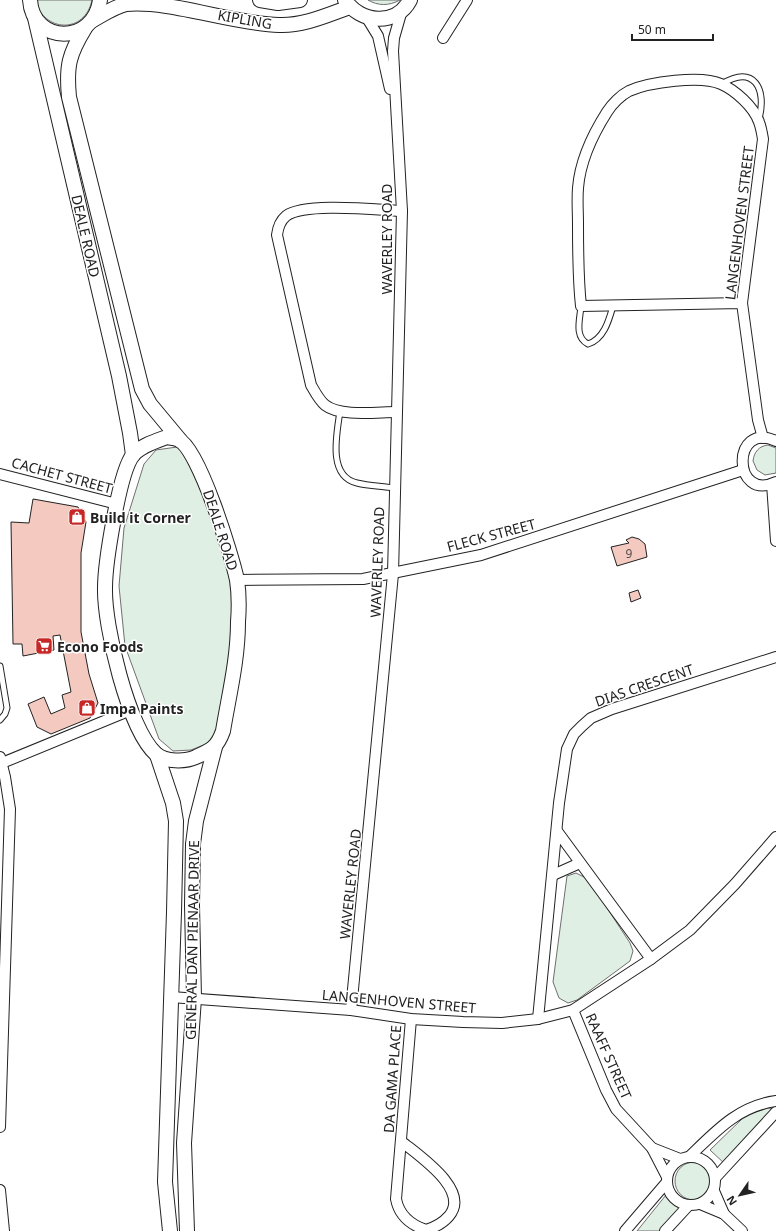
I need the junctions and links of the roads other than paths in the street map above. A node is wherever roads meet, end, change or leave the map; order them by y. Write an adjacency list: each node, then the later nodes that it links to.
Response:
1 (30, 0): 8 (street, DEALE ROAD)
2 (100, 0): 10 (street, DEALE ROAD)
3 (260, 0): 4 (street, KIPLING)
4 (300, 0)
5 (467, 0): 11 (street)
6 (348, 3): 9 (street); 10 (street, KIPLING)
7 (406, 5): 9 (street); 13 (street, WAVERLEY ROAD)
8 (35, 18): 10 (street, KIPLING); 24 (street, DEALE ROAD)
9 (367, 18): 13 (street, WAVERLEY ROAD)
10 (89, 24): 22 (street, DEALE ROAD)
11 (443, 38)
12 (722, 84): 14 (street, LANGENHOVEN STREET); 14 (lane); 17 (street)
13 (396, 114): 15 (street, WAVERLEY ROAD)
14 (759, 120): 16 (street, LANGENHOVEN STREET)
15 (402, 211): 19 (street); 20 (street, WAVERLEY ROAD)
16 (742, 304): 18 (street); 21 (street, LANGENHOVEN STREET)
17 (580, 306): 18 (street); 18 (lane)
18 (613, 306)
19 (340, 411): 20 (street); 28 (lane)
20 (396, 412): 28 (street, WAVERLEY ROAD)
21 (763, 438): 23 (street); 25 (street)
22 (180, 440): 24 (street); 32 (street, DEALE ROAD)
23 (776, 441)
24 (133, 455): 29 (street)
25 (743, 470): 27 (street); 31 (street, FLECK STREET)
26 (1, 475): 29 (street, CACHET STREET)
27 (774, 483): 30 (street)
28 (394, 488): 31 (street, WAVERLEY ROAD)
29 (117, 504): 35 (street, GENERAL DAN PIENAAR DRIVE)
30 (776, 541)
31 (393, 574): 32 (street, FLECK STREET); 49 (street, WAVERLEY ROAD)
32 (237, 580): 37 (street, GENERAL DAN PIENAAR DRIVE)
33 (776, 657): 41 (street, DIAS CRESCENT)
34 (0, 666): 36 (lane)
35 (131, 710): 38 (street, GENERAL DAN PIENAAR DRIVE); 39 (street)
36 (0, 720)
37 (215, 747): 38 (street); 47 (street, GENERAL DAN PIENAAR DRIVE)
38 (157, 755): 46 (street, GENERAL DAN PIENAAR DRIVE)
39 (1, 760): 40 (street)
40 (3, 778): 48 (street)
41 (557, 831): 43 (street); 44 (street, DIAS CRESCENT)
42 (776, 837): 45 (street, LANGENHOVEN STREET)
43 (580, 863): 44 (street); 45 (street)
44 (553, 875): 52 (street, DIAS CRESCENT)
45 (651, 959): 50 (street, LANGENHOVEN STREET)
46 (172, 997): 47 (street, LANGENHOVEN STREET); 61 (street, GENERAL DAN PIENAAR DRIVE)
47 (194, 998): 49 (street, LANGENHOVEN STREET); 62 (street, GENERAL DAN PIENAAR DRIVE)
48 (2, 999): 55 (street)
49 (351, 1010): 51 (street, LANGENHOVEN STREET)
50 (573, 1010): 52 (street, LANGENHOVEN STREET); 57 (street, RAAFF STREET)
51 (411, 1019): 52 (street, LANGENHOVEN STREET); 56 (street, DA GAMA PLACE)
52 (538, 1019)
53 (776, 1101): 58 (street)
54 (776, 1112): 59 (street)
55 (0, 1127)
56 (401, 1141): 56 (street, DA GAMA PLACE)
57 (652, 1148): 58 (street, RAAFF STREET); 60 (street, RAAFF STREET)
58 (685, 1158): 59 (street); 60 (street)
59 (716, 1177): 64 (street)
60 (667, 1179): 66 (street); 72 (street)
61 (165, 1182): 62 (street); 70 (street, GENERAL DAN PIENAAR DRIVE)
62 (185, 1182): 71 (street, GENERAL DAN PIENAAR DRIVE)
63 (0, 1190): 67 (street)
64 (714, 1191): 65 (street); 68 (street)
65 (700, 1204): 66 (street); 68 (street)
66 (688, 1206): 73 (street)
67 (1, 1210): 69 (street)
68 (724, 1214): 74 (street)
69 (4, 1231)
70 (170, 1231)
71 (187, 1231)
72 (625, 1231)
73 (665, 1231)
74 (742, 1231)

